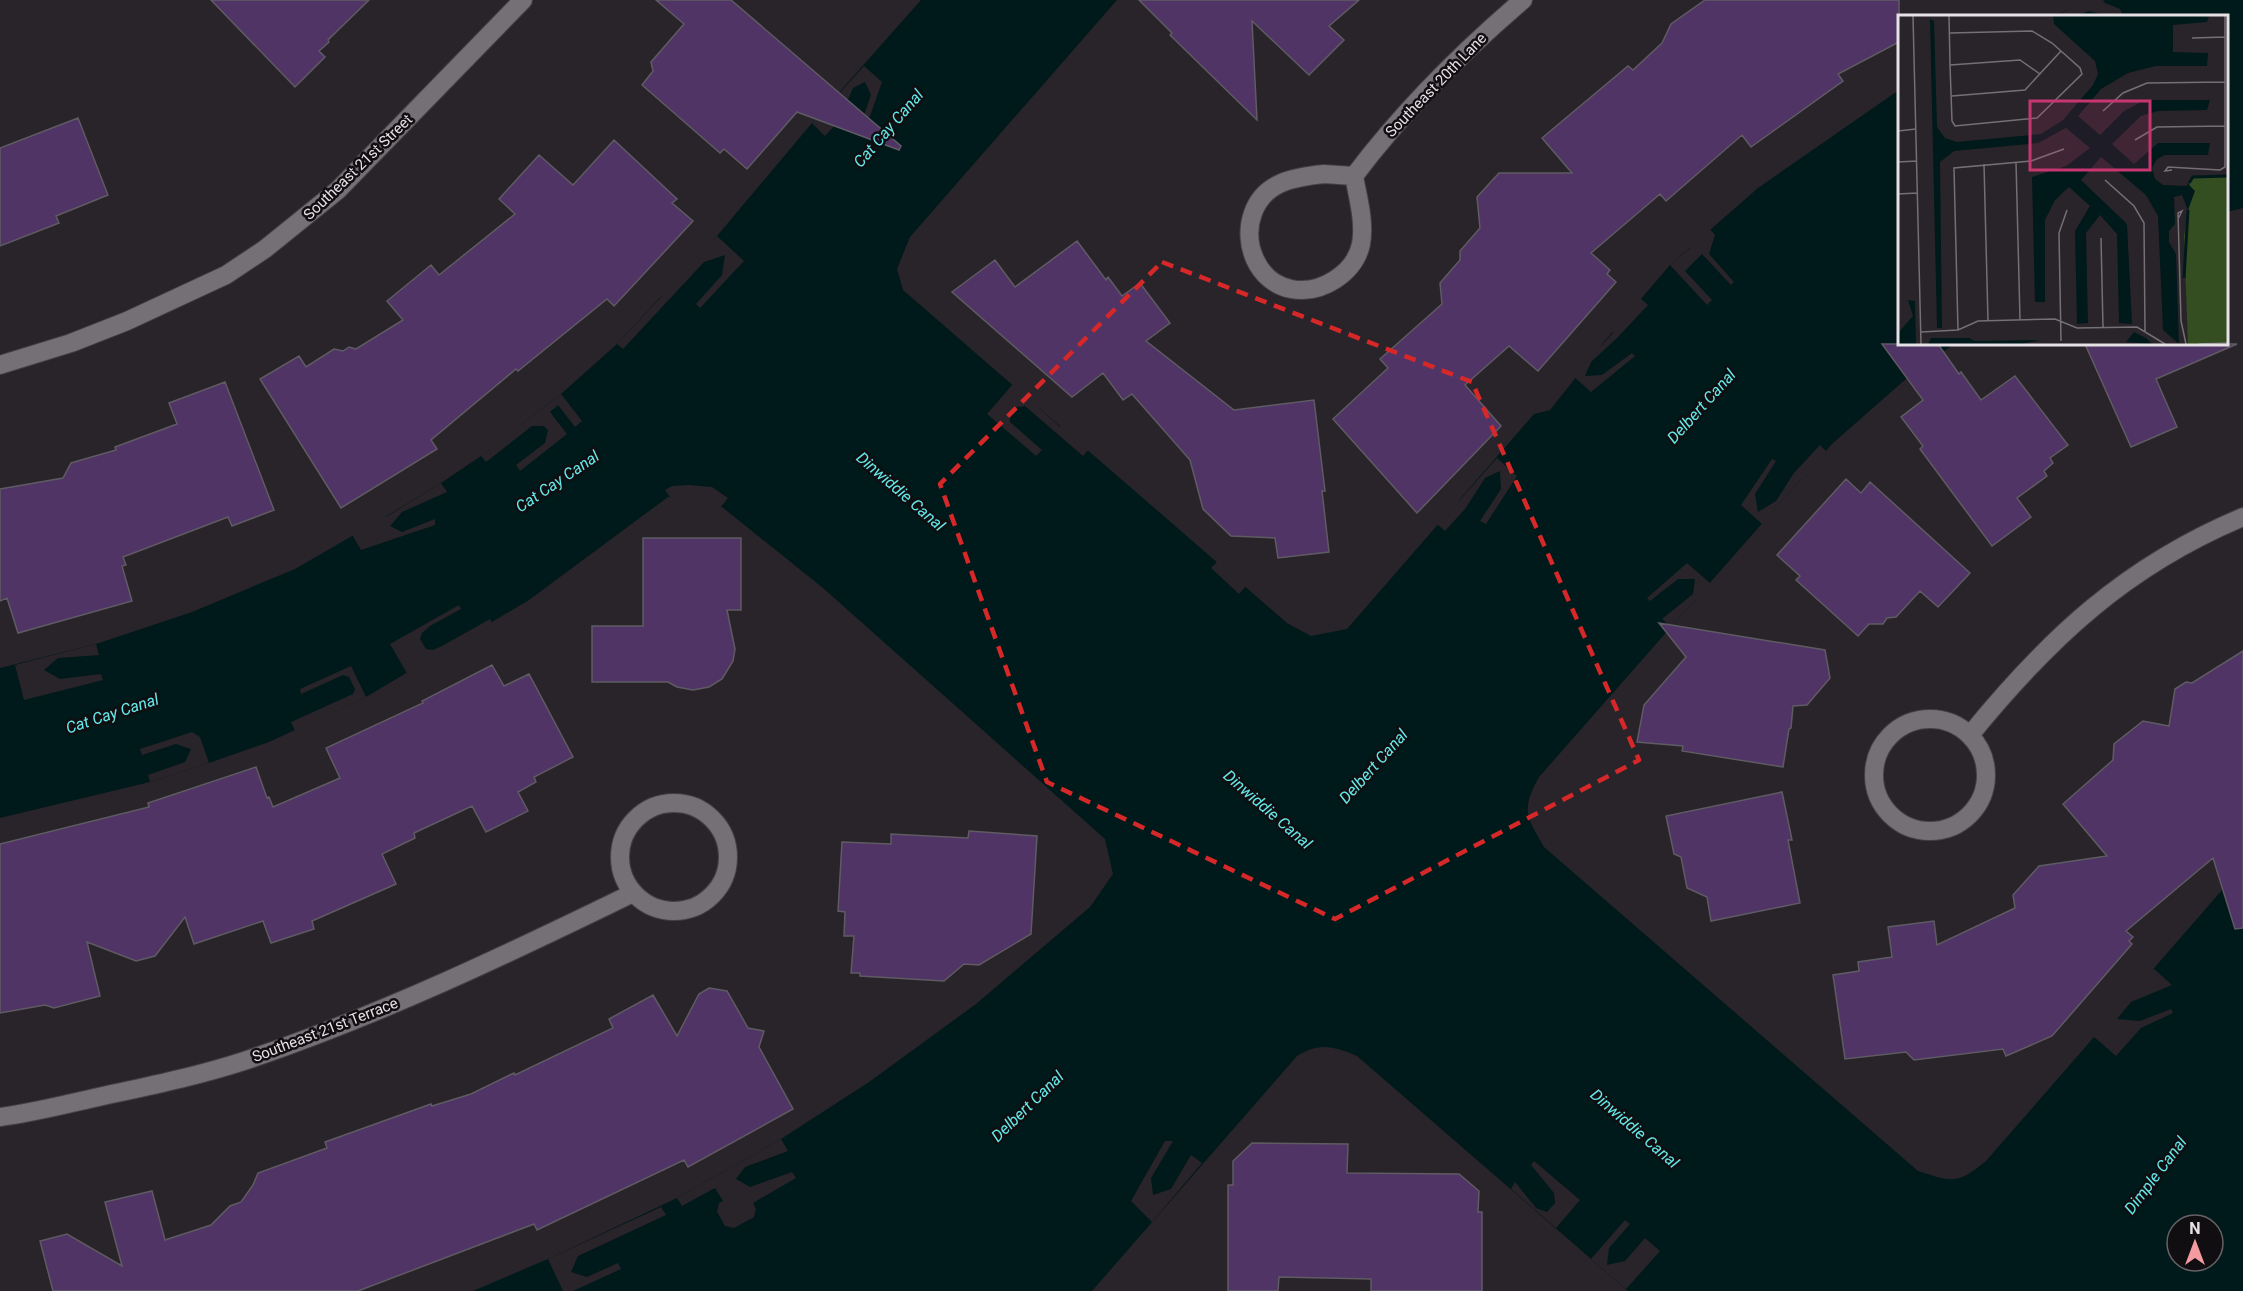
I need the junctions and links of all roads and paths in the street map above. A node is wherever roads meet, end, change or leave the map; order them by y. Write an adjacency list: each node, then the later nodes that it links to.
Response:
1 (523, 0): 4 (street, Southeast 21st Street)
2 (1523, 0): 3 (street, Southeast 20th Lane)
3 (1354, 176): 3 (street)
4 (0, 365)
5 (2243, 517): 6 (street)
6 (1970, 735): 6 (street)
7 (633, 893): 7 (street); 8 (street, Southeast 21st Terrace)
8 (0, 1117)

